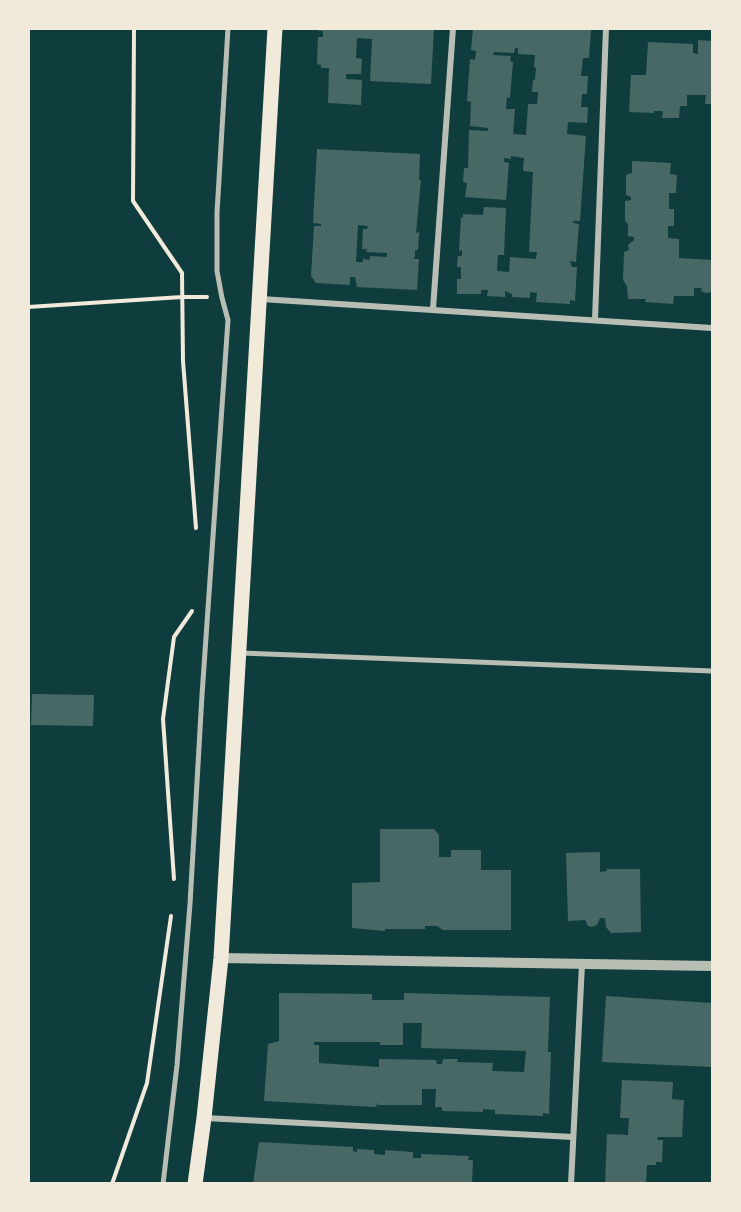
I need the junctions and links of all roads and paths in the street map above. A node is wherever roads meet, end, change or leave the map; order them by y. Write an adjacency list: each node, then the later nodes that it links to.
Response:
1 (134, 28): 6 (path)
2 (228, 28): 7 (street)
3 (275, 28): 8 (main road)
4 (453, 28): 10 (street)
5 (606, 28): 11 (street)
6 (182, 297): 7 (path); 9 (path); 13 (path)
7 (222, 298): 25 (street)
8 (260, 298): 10 (street); 15 (main road)
9 (28, 307)
10 (433, 309): 11 (street)
11 (595, 319): 12 (street)
12 (712, 328)
13 (196, 537)
14 (196, 604): 17 (path)
15 (238, 653): 16 (street); 19 (main road)
16 (712, 671)
17 (174, 880)
18 (171, 914): 24 (path)
19 (220, 958): 20 (street); 22 (main road)
20 (582, 964): 21 (street); 23 (street)
21 (712, 966)
22 (204, 1118): 23 (street); 26 (main road)
23 (573, 1137): 27 (street)
24 (112, 1184)
25 (163, 1184)
26 (195, 1184)
27 (571, 1184)

